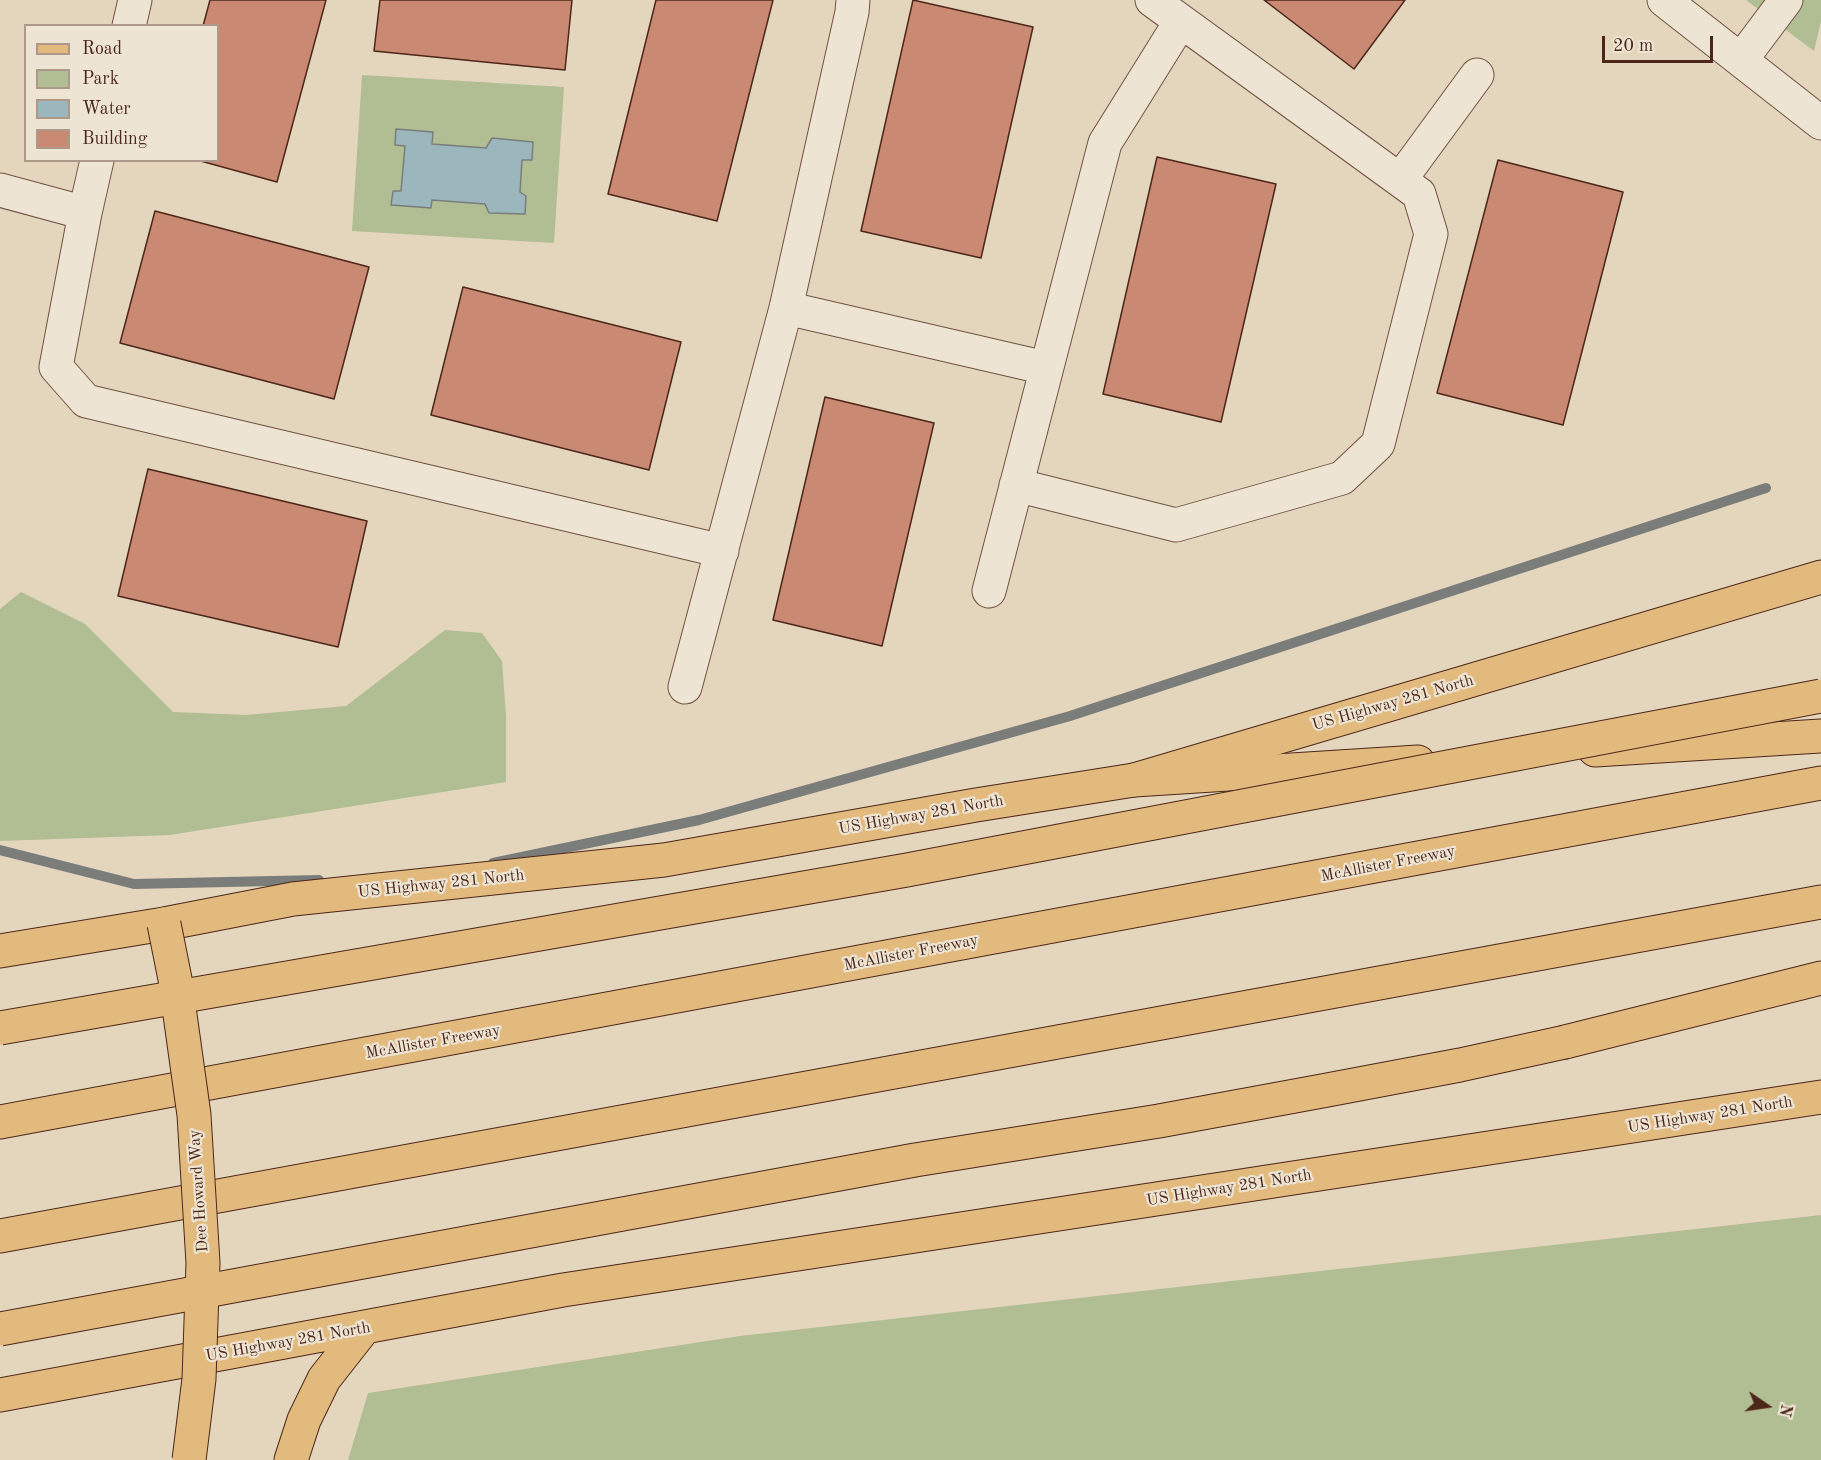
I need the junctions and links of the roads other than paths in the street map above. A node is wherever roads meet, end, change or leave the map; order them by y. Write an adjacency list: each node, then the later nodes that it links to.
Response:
1 (135, 0): 7 (street)
2 (853, 0): 15 (street)
3 (1152, 0): 6 (street)
4 (1664, 0): 8 (street)
5 (1786, 0): 8 (street)
6 (1181, 21): 12 (street); 16 (street)
7 (129, 24)
8 (1741, 60): 10 (street)
9 (1477, 75): 12 (street)
10 (1821, 123)
11 (97, 162): 14 (street)
12 (1401, 180): 17 (street)
13 (0, 190): 14 (street)
14 (85, 213): 18 (street)
15 (786, 308): 16 (street); 18 (street)
16 (1046, 368): 17 (street)
17 (1016, 485): 20 (street)
18 (722, 551): 21 (street)
19 (1821, 577): 24 (main road, US Highway 281 North)
20 (989, 591)
21 (685, 687)
22 (1821, 696): 30 (main road, bridge)
23 (1821, 736): 24 (main road)
24 (1134, 780): 27 (main road, US Highway 281 North)
25 (1821, 783): 32 (main road, McAllister Freeway)
26 (1821, 902): 33 (main road)
27 (164, 924): 28 (main road, US Highway 281 North); 37 (main road, Dee Howard Way, bridge)
28 (0, 951)
29 (1821, 978): 35 (main road, bridge)
30 (0, 1028)
31 (1821, 1097): 34 (main road, US Highway 281 North)
32 (0, 1122)
33 (0, 1236)
34 (364, 1328): 36 (main road, US Highway 281 North); 38 (main road)
35 (0, 1329)
36 (0, 1395)
37 (189, 1460)
38 (291, 1460)

